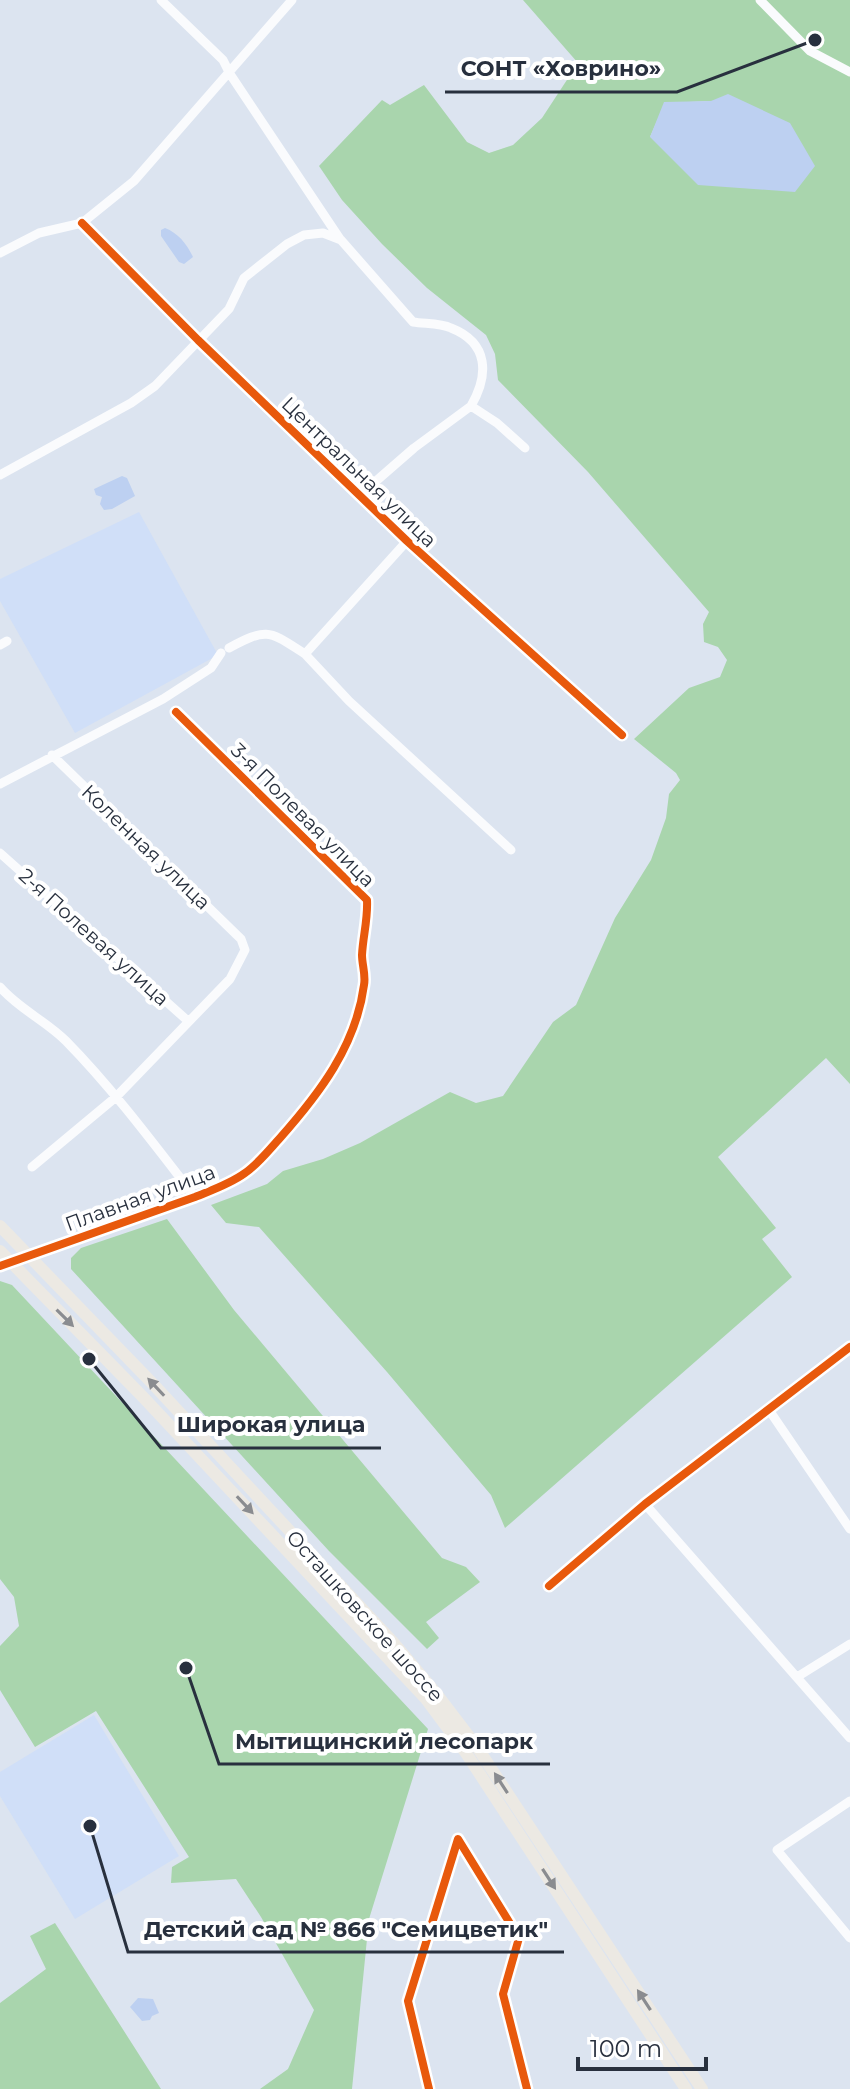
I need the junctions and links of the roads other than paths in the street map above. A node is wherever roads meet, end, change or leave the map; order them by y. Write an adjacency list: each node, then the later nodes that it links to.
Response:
1 (161, 0): 5 (street)
2 (292, 0): 5 (street)
3 (760, 0): 4 (street)
4 (850, 72)
5 (230, 74): 6 (street); 7 (street)
6 (82, 223): 8 (street); 9 (street, Центральная улица)
7 (341, 240): 9 (street); 10 (street)
8 (0, 253)
9 (198, 340): 12 (street); 13 (street, Центральная улица)
10 (471, 406): 11 (street); 13 (street)
11 (525, 448)
12 (0, 475)
13 (360, 495): 14 (street, Центральная улица)
14 (407, 541): 15 (street); 17 (street, Центральная улица)
15 (305, 654): 18 (street); 20 (street)
16 (176, 712): 22 (street, 3-я Полевая улица)
17 (622, 735)
18 (52, 755): 19 (street); 24 (street, Коленная улица)
19 (0, 784)
20 (511, 850)
21 (0, 853): 24 (street, 2-я Полевая улица)
22 (362, 957): 27 (street, Плавная улица)
23 (0, 987): 25 (street)
24 (188, 1021): 25 (street)
25 (116, 1097): 26 (street); 27 (street)
26 (32, 1167)
27 (195, 1197): 30 (street, Плавная улица)
28 (0, 1226): 30 (main road, Осташковское шоссе)
29 (0, 1251): 31 (main road, Осташковское шоссе)
30 (29, 1255): 31 (street, Плавная улица); 45 (main road, Осташковское шоссе, one-way to 30)
31 (5, 1264): 44 (main road, Осташковское шоссе, one-way to 44)
32 (850, 1347): 33 (street)
33 (769, 1410): 34 (street); 35 (street)
34 (645, 1504): 36 (street); 38 (street)
35 (850, 1529)
36 (549, 1586)
37 (850, 1644): 38 (street)
38 (797, 1677): 39 (street)
39 (850, 1738)
40 (850, 1801): 41 (street)
41 (850, 1938)
42 (429, 2089): 43 (street)
43 (527, 2089)
44 (686, 2089)
45 (702, 2089)

